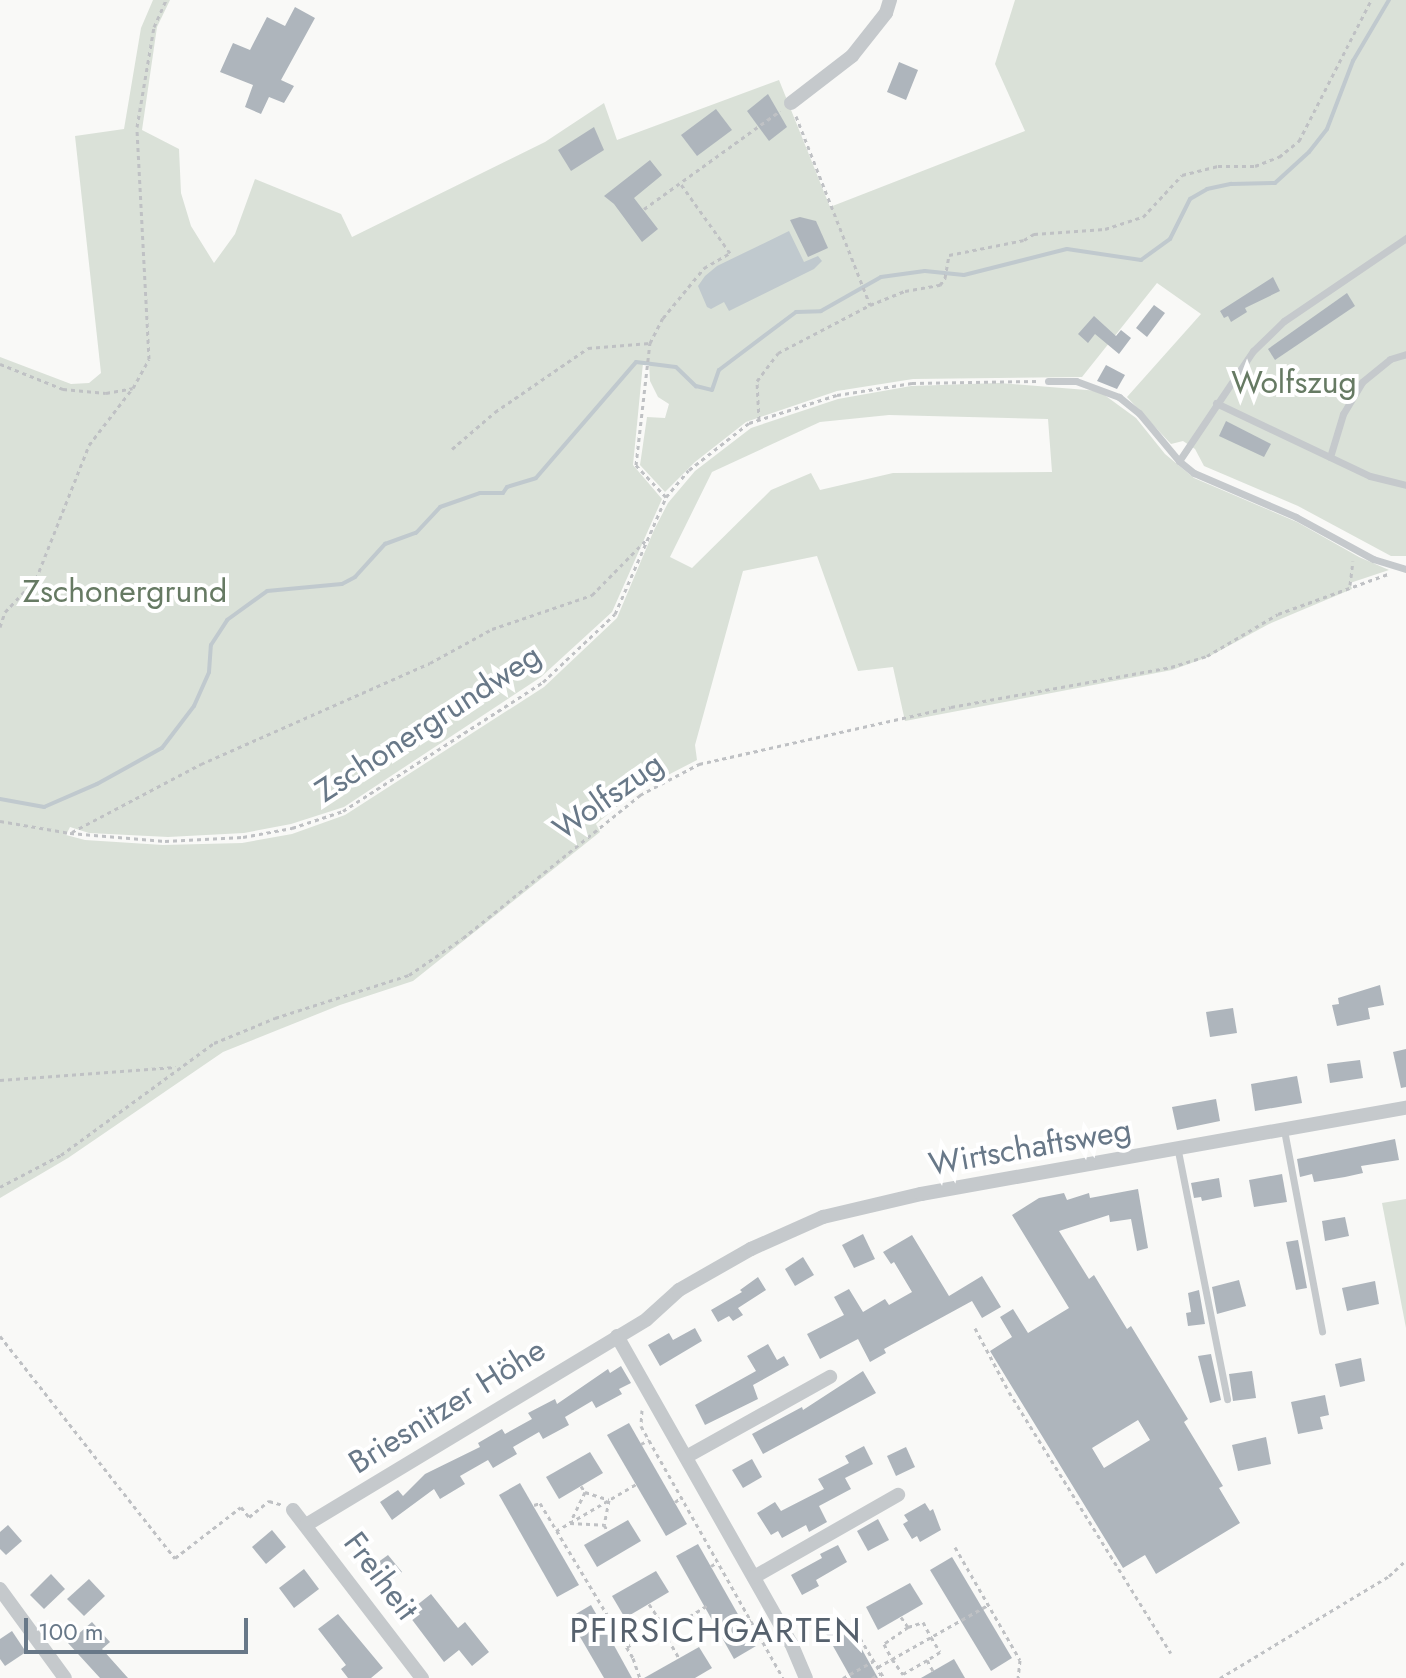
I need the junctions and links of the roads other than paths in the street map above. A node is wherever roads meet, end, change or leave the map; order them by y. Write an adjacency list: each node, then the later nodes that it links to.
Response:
1 (890, 0): 2 (street)
2 (791, 103)
3 (1406, 238): 6 (lane)
4 (1406, 354): 7 (lane)
5 (1048, 381): 8 (lane)
6 (1216, 403): 7 (lane); 8 (lane)
7 (1330, 457): 9 (lane)
8 (1179, 461): 10 (lane)
9 (1406, 485)
10 (1404, 569)
11 (1406, 1108): 12 (street, Wirtschaftsweg)
12 (1284, 1130): 13 (street, Wirtschaftsweg); 15 (lane)
13 (1178, 1151): 14 (street, Wirtschaftsweg); 18 (lane)
14 (679, 1290): 16 (street, Briesnitzer Höhe)
15 (1322, 1331)
16 (617, 1336): 19 (street); 22 (street, Briesnitzer Höhe)
17 (830, 1377): 19 (street)
18 (1227, 1399)
19 (686, 1457): 23 (street)
20 (898, 1495): 23 (street)
21 (293, 1510): 22 (street, Freiheit)
22 (306, 1525): 26 (street, Freiheit)
23 (754, 1577): 27 (street)
24 (0, 1589): 25 (street)
25 (65, 1678)
26 (422, 1678)
27 (806, 1678)

